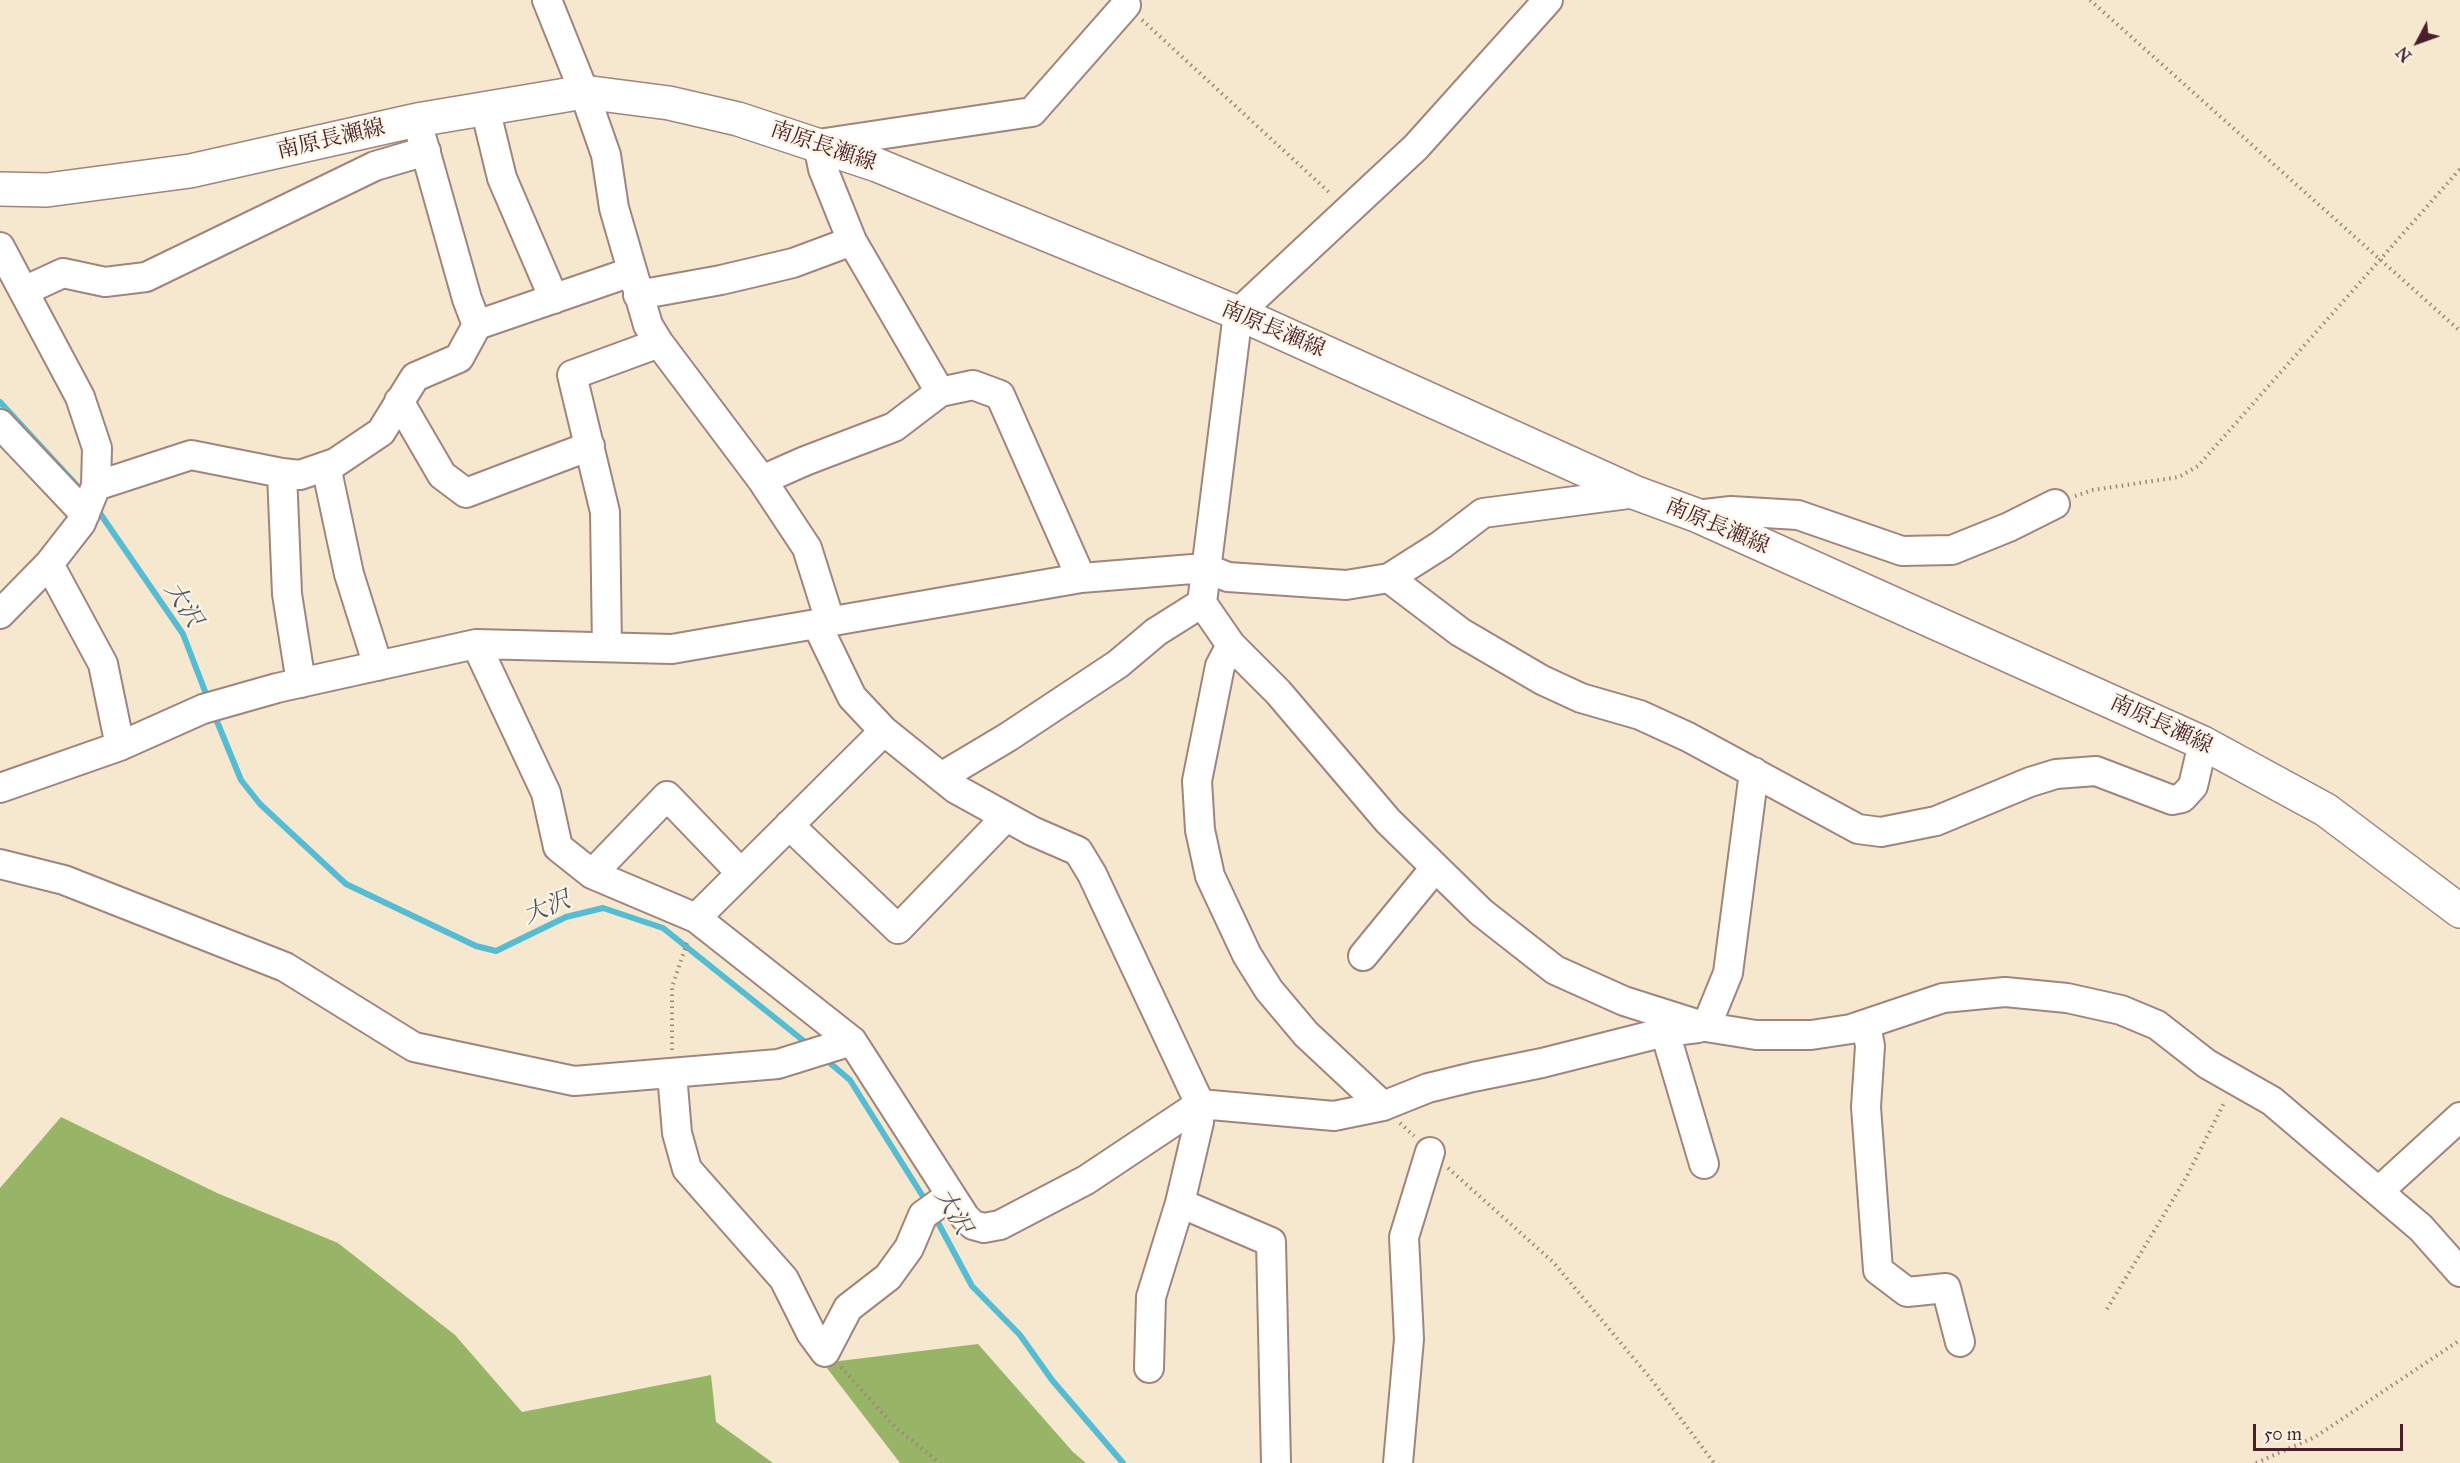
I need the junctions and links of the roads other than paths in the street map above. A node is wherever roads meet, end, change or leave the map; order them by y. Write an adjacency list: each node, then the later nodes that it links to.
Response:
1 (547, 0): 4 (street)
2 (1548, 0): 14 (street)
3 (1126, 5): 7 (street)
4 (584, 92): 5 (main road, 南原長瀬線); 7 (main road, 南原長瀬線); 11 (street)
5 (485, 108): 6 (main road, 南原長瀬線); 13 (street)
6 (421, 136): 8 (main road, 南原長瀬線); 12 (street); 15 (street)
7 (818, 144): 9 (street); 14 (main road, 南原長瀬線)
8 (0, 189)
9 (852, 241): 11 (street); 17 (street)
10 (0, 247): 12 (street)
11 (635, 283): 13 (street); 16 (street)
12 (24, 291): 24 (street)
13 (554, 299): 15 (street)
14 (1238, 313): 25 (main road, 南原長瀬線); 30 (street)
15 (477, 325): 18 (street)
16 (659, 343): 20 (street); 23 (street)
17 (940, 392): 23 (street); 31 (street)
18 (399, 401): 20 (street); 21 (street)
19 (0, 424): 27 (street)
20 (590, 446): 38 (street)
21 (326, 466): 22 (street); 39 (street)
22 (282, 473): 24 (street); 40 (street)
23 (762, 480): 35 (street)
24 (96, 486): 27 (street)
25 (1636, 493): 28 (main road, 南原長瀬線); 32 (street)
26 (2055, 504): 28 (street)
27 (85, 514): 29 (street)
28 (1696, 515): 42 (main road, 南原長瀬線)
29 (49, 564): 34 (street); 43 (street)
30 (1205, 568): 31 (street); 32 (street); 33 (street)
31 (1081, 578): 35 (street)
32 (1389, 578): 44 (street)
33 (1202, 603): 37 (street); 45 (street)
34 (0, 614)
35 (825, 622): 38 (street); 41 (street)
36 (476, 644): 38 (street); 39 (street); 52 (street)
37 (1232, 645): 50 (street); 62 (street)
38 (607, 647)
39 (378, 666): 40 (street)
40 (300, 683): 43 (street)
41 (884, 731): 45 (street); 48 (street)
42 (2203, 743): 44 (street); 53 (main road, 南原長瀬線)
43 (120, 746): 46 (street)
44 (1754, 772): 57 (street)
45 (941, 777): 47 (street)
46 (0, 788)
47 (1006, 817): 48 (street); 61 (street)
48 (789, 825): 51 (street)
49 (0, 864): 60 (street)
50 (1435, 868): 55 (street); 57 (street)
51 (741, 873): 52 (street); 54 (street)
52 (592, 874): 54 (street)
53 (2460, 910)
54 (696, 918): 59 (street)
55 (1363, 956)
56 (1866, 1024): 57 (street); 66 (street); 70 (street)
57 (1706, 1027): 58 (street)
58 (1665, 1032): 62 (street); 65 (street)
59 (852, 1041): 60 (street); 67 (street)
60 (672, 1074): 67 (street)
61 (1200, 1104): 62 (street); 67 (street); 68 (street)
62 (1383, 1106)
63 (2460, 1117): 66 (street)
64 (1430, 1152): 73 (street)
65 (1704, 1164)
66 (2379, 1191): 69 (street)
67 (951, 1196)
68 (1180, 1203): 71 (street); 72 (street)
69 (2460, 1272)
70 (1960, 1342)
71 (1149, 1368)
72 (1276, 1463)
73 (1398, 1463)

